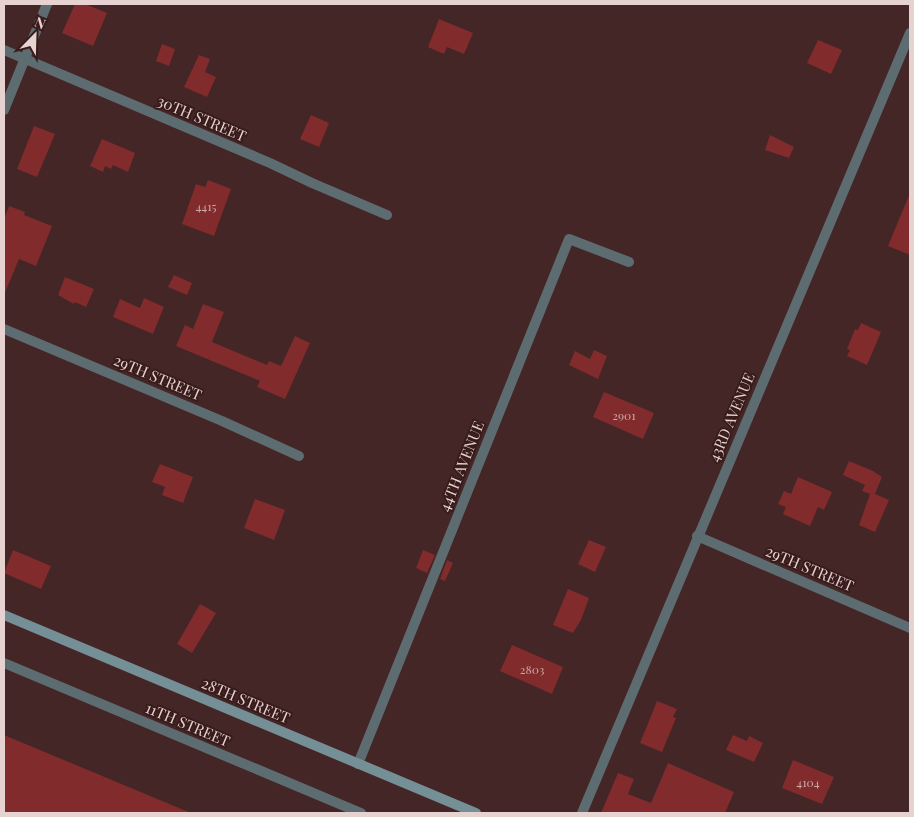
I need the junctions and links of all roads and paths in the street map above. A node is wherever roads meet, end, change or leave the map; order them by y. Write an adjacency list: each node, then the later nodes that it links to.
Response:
1 (47, 4): 4 (street)
2 (910, 32): 10 (street, 43RD AVENUE)
3 (4, 50): 4 (street, 30TH STREET)
4 (26, 60): 5 (street); 6 (street, 30TH STREET)
5 (4, 110)
6 (387, 215)
7 (629, 262): 14 (street, 44TH AVENUE)
8 (4, 329): 9 (street, 29TH STREET)
9 (299, 456)
10 (697, 536): 12 (street, 29TH STREET); 17 (street, 43RD AVENUE)
11 (4, 615): 14 (main road, 28TH STREET)
12 (910, 628)
13 (4, 663): 15 (street, 11TH STREET)
14 (358, 764): 16 (main road, 28TH STREET)
15 (361, 813)
16 (476, 813)
17 (582, 813)

